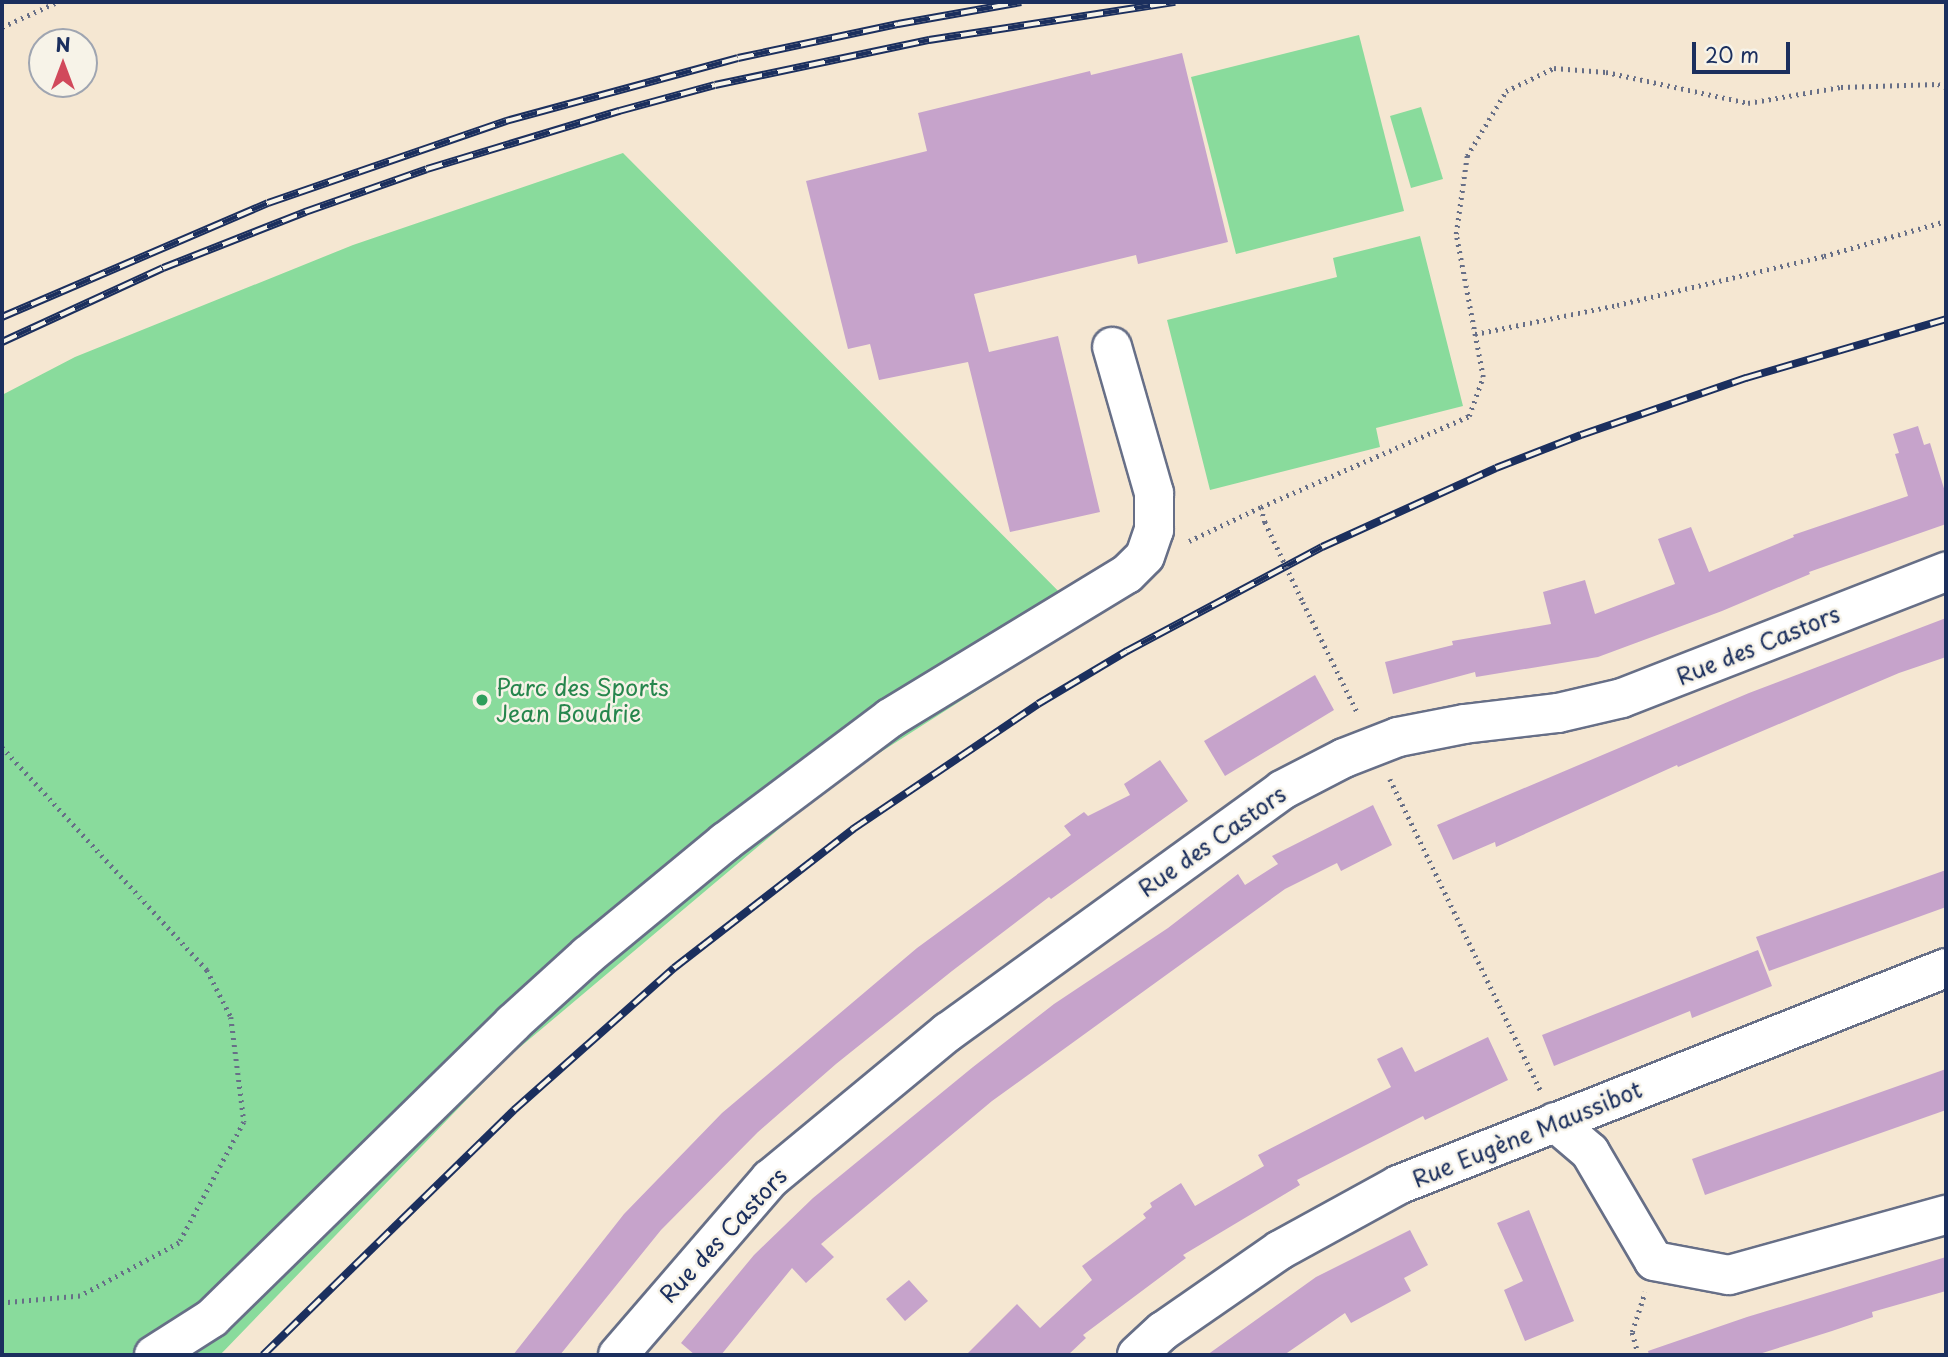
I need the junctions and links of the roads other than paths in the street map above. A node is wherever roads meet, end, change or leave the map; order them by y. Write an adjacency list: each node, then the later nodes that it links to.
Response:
1 (1112, 347): 6 (street)
2 (1946, 572): 7 (street, Rue des Castors)
3 (1946, 968): 4 (street, Rue Eugène Maussibot)
4 (1555, 1122): 5 (street); 8 (street, Rue Eugène Maussibot)
5 (1946, 1215)
6 (154, 1355)
7 (618, 1355)
8 (1137, 1355)

